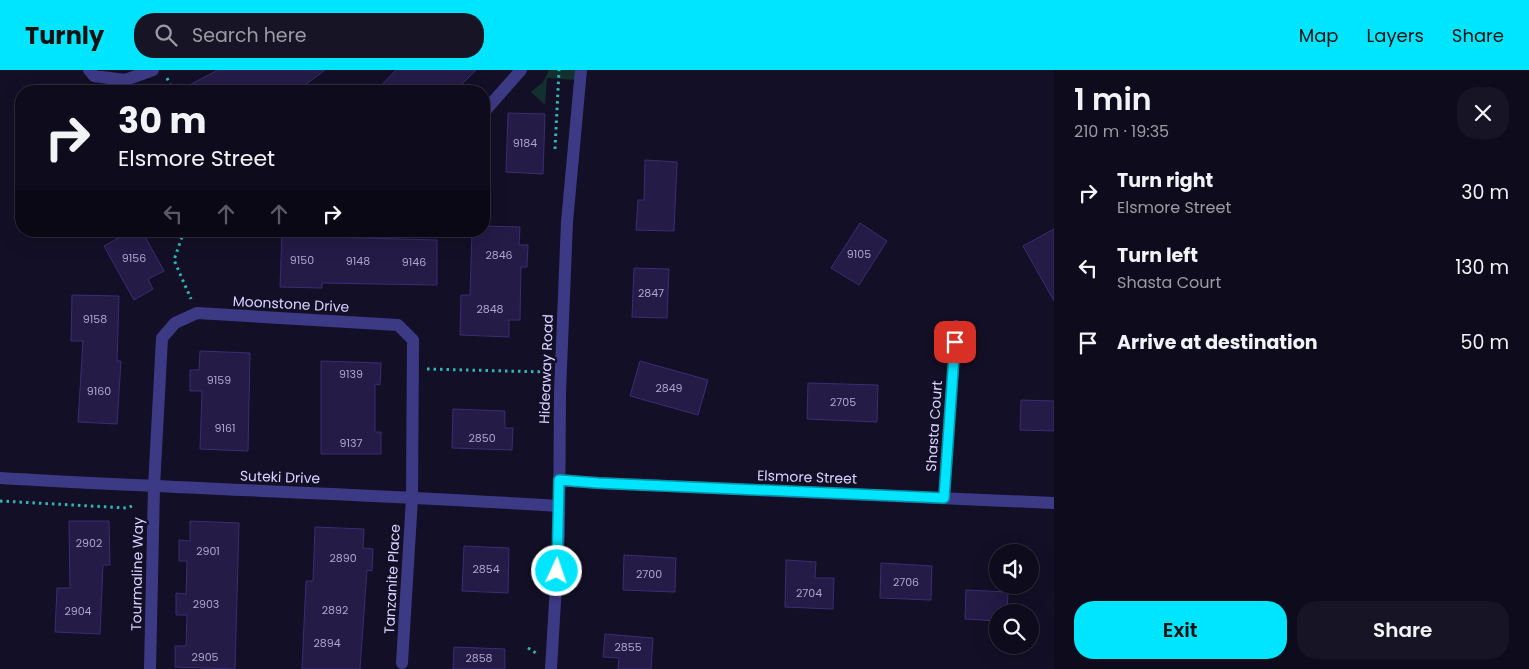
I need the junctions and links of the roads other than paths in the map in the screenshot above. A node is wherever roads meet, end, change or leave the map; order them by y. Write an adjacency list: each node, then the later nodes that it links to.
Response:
1 (89, 70): 2 (street)
2 (153, 70)
3 (521, 70): 5 (street)
4 (581, 70): 8 (street, Hideaway Road)
5 (490, 105)
6 (956, 326): 11 (street, Shasta Court)
7 (0, 478): 9 (street, Suteki Drive)
8 (559, 480): 11 (street, Elsmore Street); 13 (street, Hideaway Road)
9 (154, 487): 10 (street, Suteki Drive); 10 (street, Moonstone Drive); 15 (street, Tourmaline Way)
10 (412, 498): 13 (street, Suteki Drive); 14 (street, Tanzanite Place)
11 (944, 498): 12 (street, Elsmore Street)
12 (1054, 503)
13 (559, 506): 16 (street, Hideaway Road)
14 (402, 663)
15 (150, 665)
16 (551, 669)

